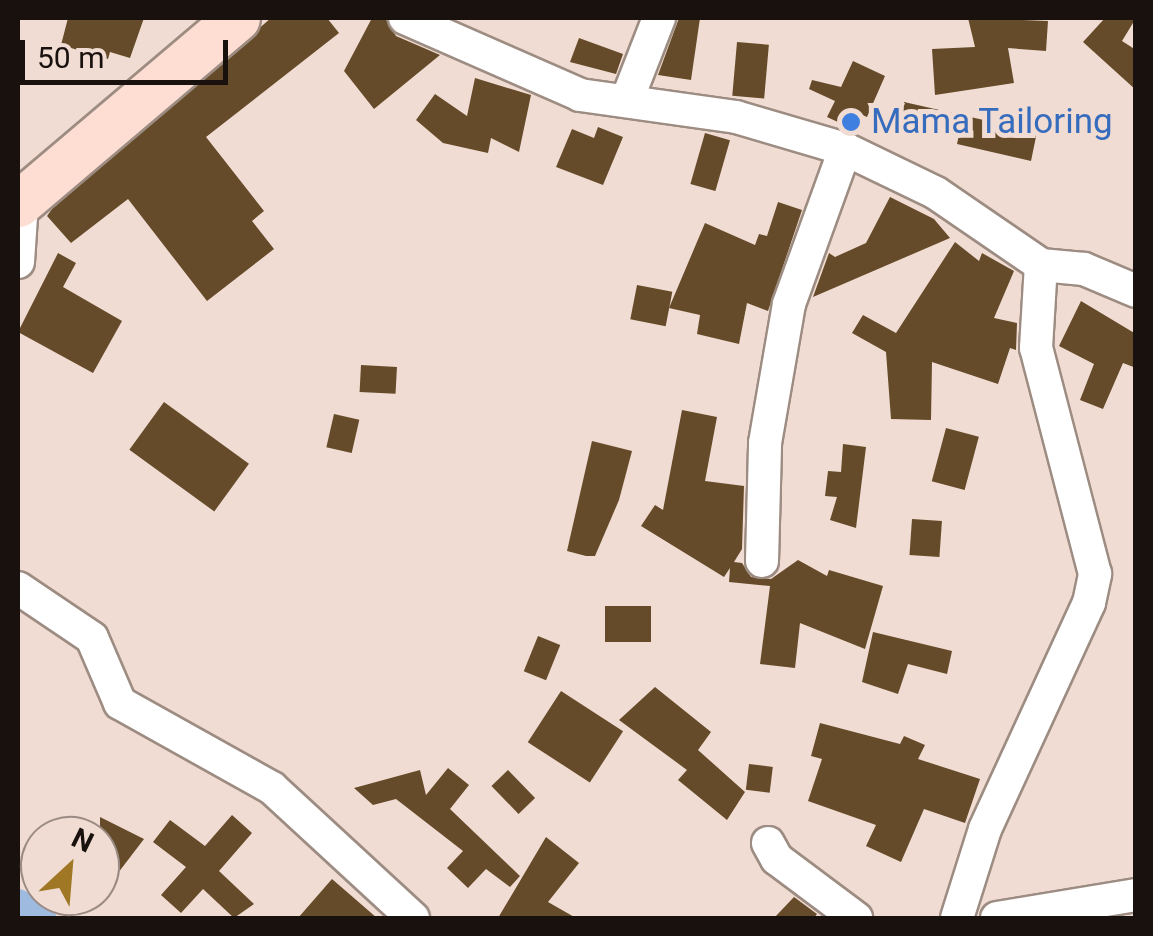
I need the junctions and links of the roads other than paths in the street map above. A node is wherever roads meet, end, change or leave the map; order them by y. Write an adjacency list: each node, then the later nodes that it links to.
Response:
1 (237, 18): 6 (street)
2 (405, 18): 4 (street)
3 (659, 18): 4 (street)
4 (627, 100): 5 (street)
5 (845, 148): 8 (street); 10 (street)
6 (20, 203): 7 (street)
7 (18, 262)
8 (1040, 265): 9 (street); 16 (street)
9 (1136, 291)
10 (762, 561)
11 (18, 588): 14 (street)
12 (768, 842): 15 (street)
13 (1136, 895): 17 (street)
14 (413, 918)
15 (856, 918)
16 (957, 918)
17 (997, 918)

